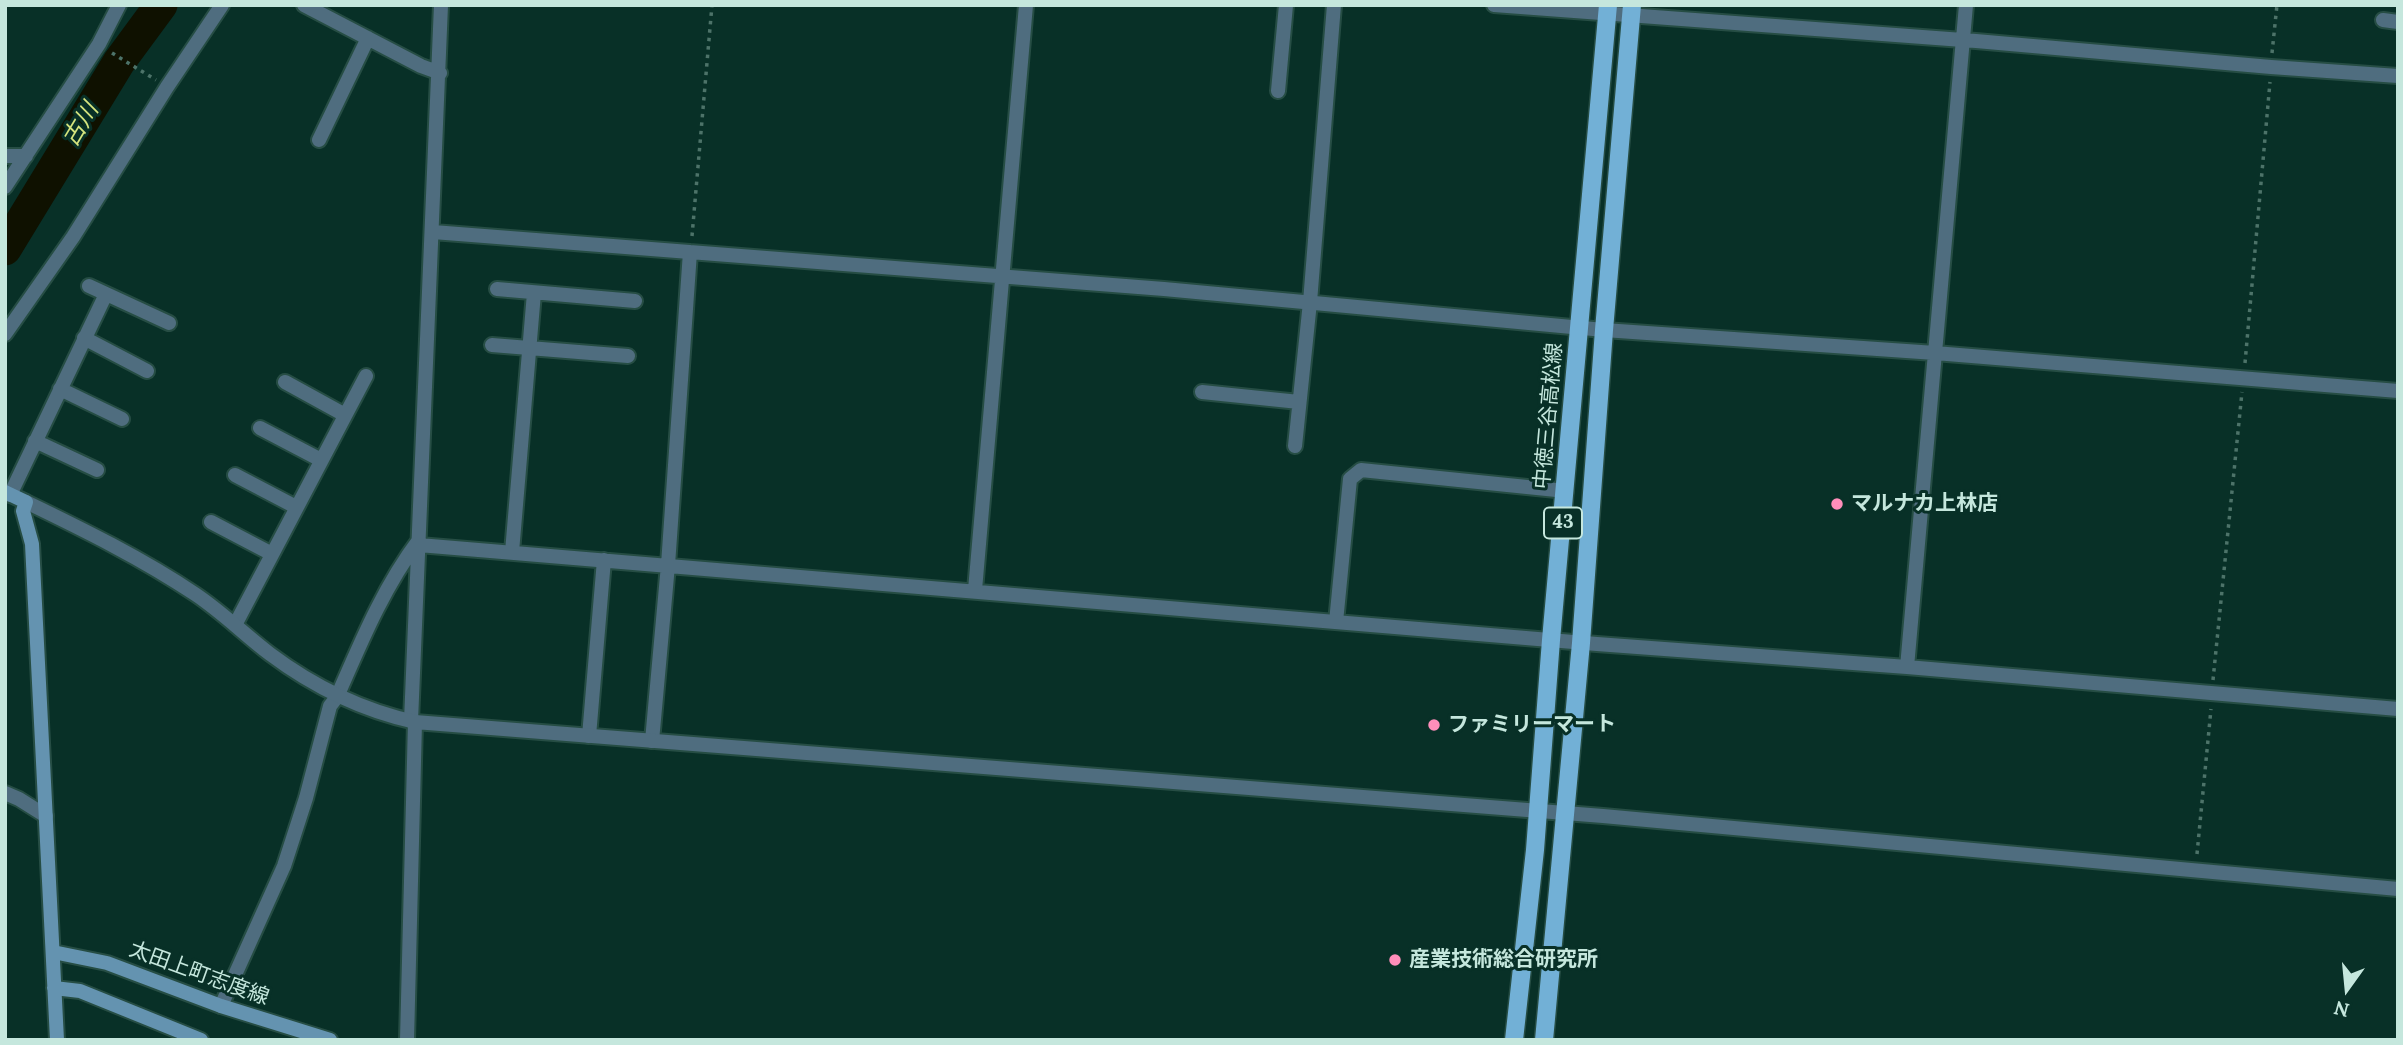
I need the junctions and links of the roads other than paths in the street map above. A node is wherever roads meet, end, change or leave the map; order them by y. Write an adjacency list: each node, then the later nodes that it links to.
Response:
1 (120, 5): 19 (street)
2 (222, 5): 33 (street)
3 (304, 5): 12 (street)
4 (441, 5): 14 (street)
5 (1026, 5): 23 (street)
6 (1286, 5): 16 (street)
7 (1334, 5): 29 (street)
8 (1494, 5): 10 (street)
9 (1966, 5): 13 (street)
10 (1608, 10): 11 (street); 31 (main road, 中徳三谷高松線 / 43)
11 (1631, 11): 13 (street); 32 (main road, 43)
12 (368, 38): 14 (street); 17 (street)
13 (1963, 40): 15 (street); 37 (street)
14 (440, 73): 21 (street)
15 (2398, 76)
16 (1278, 91)
17 (319, 140)
18 (5, 156): 19 (street)
19 (26, 156): 20 (street)
20 (5, 187)
21 (433, 232): 22 (street); 59 (street)
22 (691, 252): 23 (street); 63 (street)
23 (1003, 278): 29 (street); 64 (street)
24 (89, 286): 27 (street)
25 (497, 289): 26 (street)
26 (534, 293): 28 (street); 36 (street)
27 (106, 294): 30 (street); 34 (street)
28 (635, 301)
29 (1310, 302): 31 (street); 45 (street)
30 (169, 323)
31 (1579, 328): 32 (street); 54 (main road, 中徳三谷高松線 / 43)
32 (1604, 330): 37 (street); 68 (main road, 43)
33 (5, 334)
34 (83, 338): 39 (street); 42 (street)
35 (492, 345): 36 (street)
36 (530, 348): 38 (street); 60 (street)
37 (1935, 353): 43 (street); 69 (street)
38 (628, 356)
39 (147, 371)
40 (366, 376): 46 (street)
41 (285, 382): 46 (street)
42 (60, 389): 47 (street); 49 (street)
43 (2398, 391)
44 (1202, 392): 45 (street)
45 (1299, 402): 50 (street)
46 (345, 415): 51 (street)
47 (122, 419)
48 (260, 428): 51 (street)
49 (35, 441): 52 (street); 55 (street)
50 (1295, 446)
51 (321, 460): 57 (street)
52 (97, 470)
53 (235, 475): 57 (street)
54 (1566, 491): 65 (street); 67 (main road, 中徳三谷高松線 / 43)
55 (8, 494): 56 (main road)
56 (26, 502): 66 (street); 78 (main road)
57 (296, 508): 61 (street)
58 (211, 522): 61 (street)
59 (419, 542): 60 (street); 70 (street); 72 (street)
60 (512, 552): 62 (street)
61 (272, 554): 66 (street)
62 (604, 560): 63 (street); 73 (street)
63 (667, 565): 64 (street); 74 (street)
64 (975, 590): 65 (street)
65 (1336, 622): 67 (street)
66 (234, 625): 70 (street)
67 (1551, 640): 68 (street); 76 (main road, 中徳三谷高松線 / 43)
68 (1581, 643): 69 (street); 77 (main road, 43)
69 (1907, 667): 71 (street)
70 (337, 697): 72 (street); 82 (street)
71 (2398, 709)
72 (413, 721): 73 (street); 86 (street)
73 (589, 736): 74 (street)
74 (652, 741): 76 (street)
75 (5, 793): 78 (street)
76 (1538, 811): 77 (street); 87 (main road, 中徳三谷高松線 / 43)
77 (1566, 813): 79 (street); 88 (main road, 43)
78 (46, 816): 80 (main road)
79 (2398, 889)
80 (53, 952): 81 (main road); 82 (main road, 太田上町志度線)
81 (54, 988): 83 (main road); 84 (main road)
82 (221, 1006): 85 (main road, 太田上町志度線)
83 (57, 1040)
84 (201, 1040)
85 (330, 1040)
86 (407, 1040)
87 (1514, 1040)
88 (1544, 1040)

